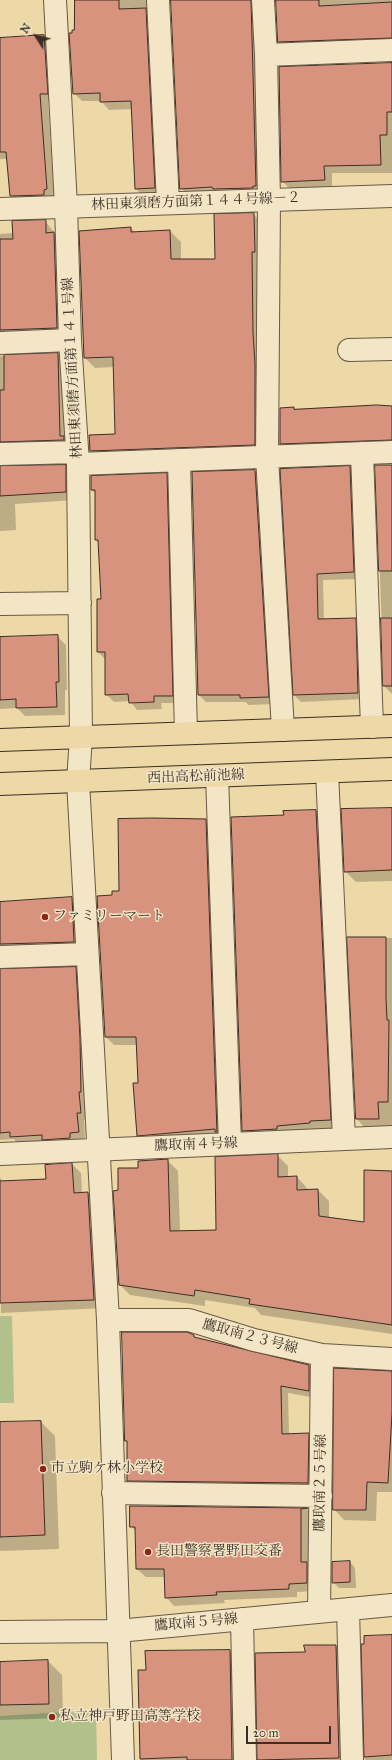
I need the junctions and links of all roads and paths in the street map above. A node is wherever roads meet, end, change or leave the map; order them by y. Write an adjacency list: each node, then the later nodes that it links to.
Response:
1 (55, 0): 9 (street, 林田東須磨方面第１４１号線)
2 (158, 0): 8 (street)
3 (263, 0): 5 (street)
4 (392, 50): 5 (street)
5 (266, 55): 7 (street)
6 (392, 196): 7 (street, 林田東須磨方面第１４４号線－２)
7 (269, 200): 8 (street, 林田東須磨方面第１４４号線－２); 18 (street)
8 (168, 203): 9 (street, 林田東須磨方面第１４４号線－２)
9 (66, 206): 10 (street, 林田東須磨方面第１４４号線－２); 11 (street, 林田東須磨方面第１４１号線)
10 (0, 209)
11 (70, 340): 12 (street); 19 (street, 林田東須磨方面第１４１号線)
12 (0, 343)
13 (392, 349): 14 (street)
14 (349, 350)
15 (392, 452): 16 (street)
16 (362, 453): 18 (street); 23 (street)
17 (0, 454): 19 (street)
18 (267, 457): 20 (street); 24 (street)
19 (78, 458): 20 (street); 21 (street, 林田東須磨方面第１４１号線)
20 (180, 460): 25 (street)
21 (80, 603): 22 (street); 26 (street, 林田東須磨方面第１４１号線)
22 (0, 604)
23 (382, 726): 24 (main road)
24 (283, 730): 25 (main road)
25 (186, 733): 26 (main road)
26 (81, 737): 27 (main road); 31 (street, 林田東須磨方面第１４１号線)
27 (0, 740)
28 (392, 769): 29 (main road, 西出高松前池線)
29 (327, 772): 30 (main road, 西出高松前池線); 36 (street)
30 (217, 776): 31 (main road, 西出高松前池線); 37 (street)
31 (78, 781): 32 (main road, 西出高松前池線); 33 (street, 林田東須磨方面第１４１号線)
32 (0, 784)
33 (87, 954): 34 (street); 38 (street, 林田東須磨方面第１４１号線)
34 (0, 957)
35 (392, 1137): 36 (street, 鷹取南４号線)
36 (344, 1139): 37 (street, 鷹取南４号線)
37 (230, 1144): 38 (street, 鷹取南４号線)
38 (98, 1149): 39 (street, 鷹取南４号線); 40 (street, 林田東須磨方面第１４１号線)
39 (0, 1154)
40 (108, 1320): 41 (street, 鷹取南２３号線); 43 (street, 林田東須磨方面第１４１号線)
41 (322, 1355): 42 (street, 鷹取南２３号線); 44 (street, 鷹取南２５号線)
42 (392, 1359)
43 (113, 1493): 44 (street); 49 (street, 林田東須磨方面第１４１号線)
44 (321, 1496): 47 (street, 鷹取南２５号線)
45 (392, 1605): 46 (street, 鷹取南５号線)
46 (348, 1609): 47 (street, 鷹取南５号線); 53 (street)
47 (319, 1612): 48 (street, 鷹取南５号線)
48 (242, 1619): 49 (street, 鷹取南５号線); 52 (street)
49 (118, 1631): 50 (street, 鷹取南５号線); 51 (street, 林田東須磨方面第１４１号線)
50 (0, 1632)
51 (123, 1760)
52 (245, 1760)
53 (352, 1760)

